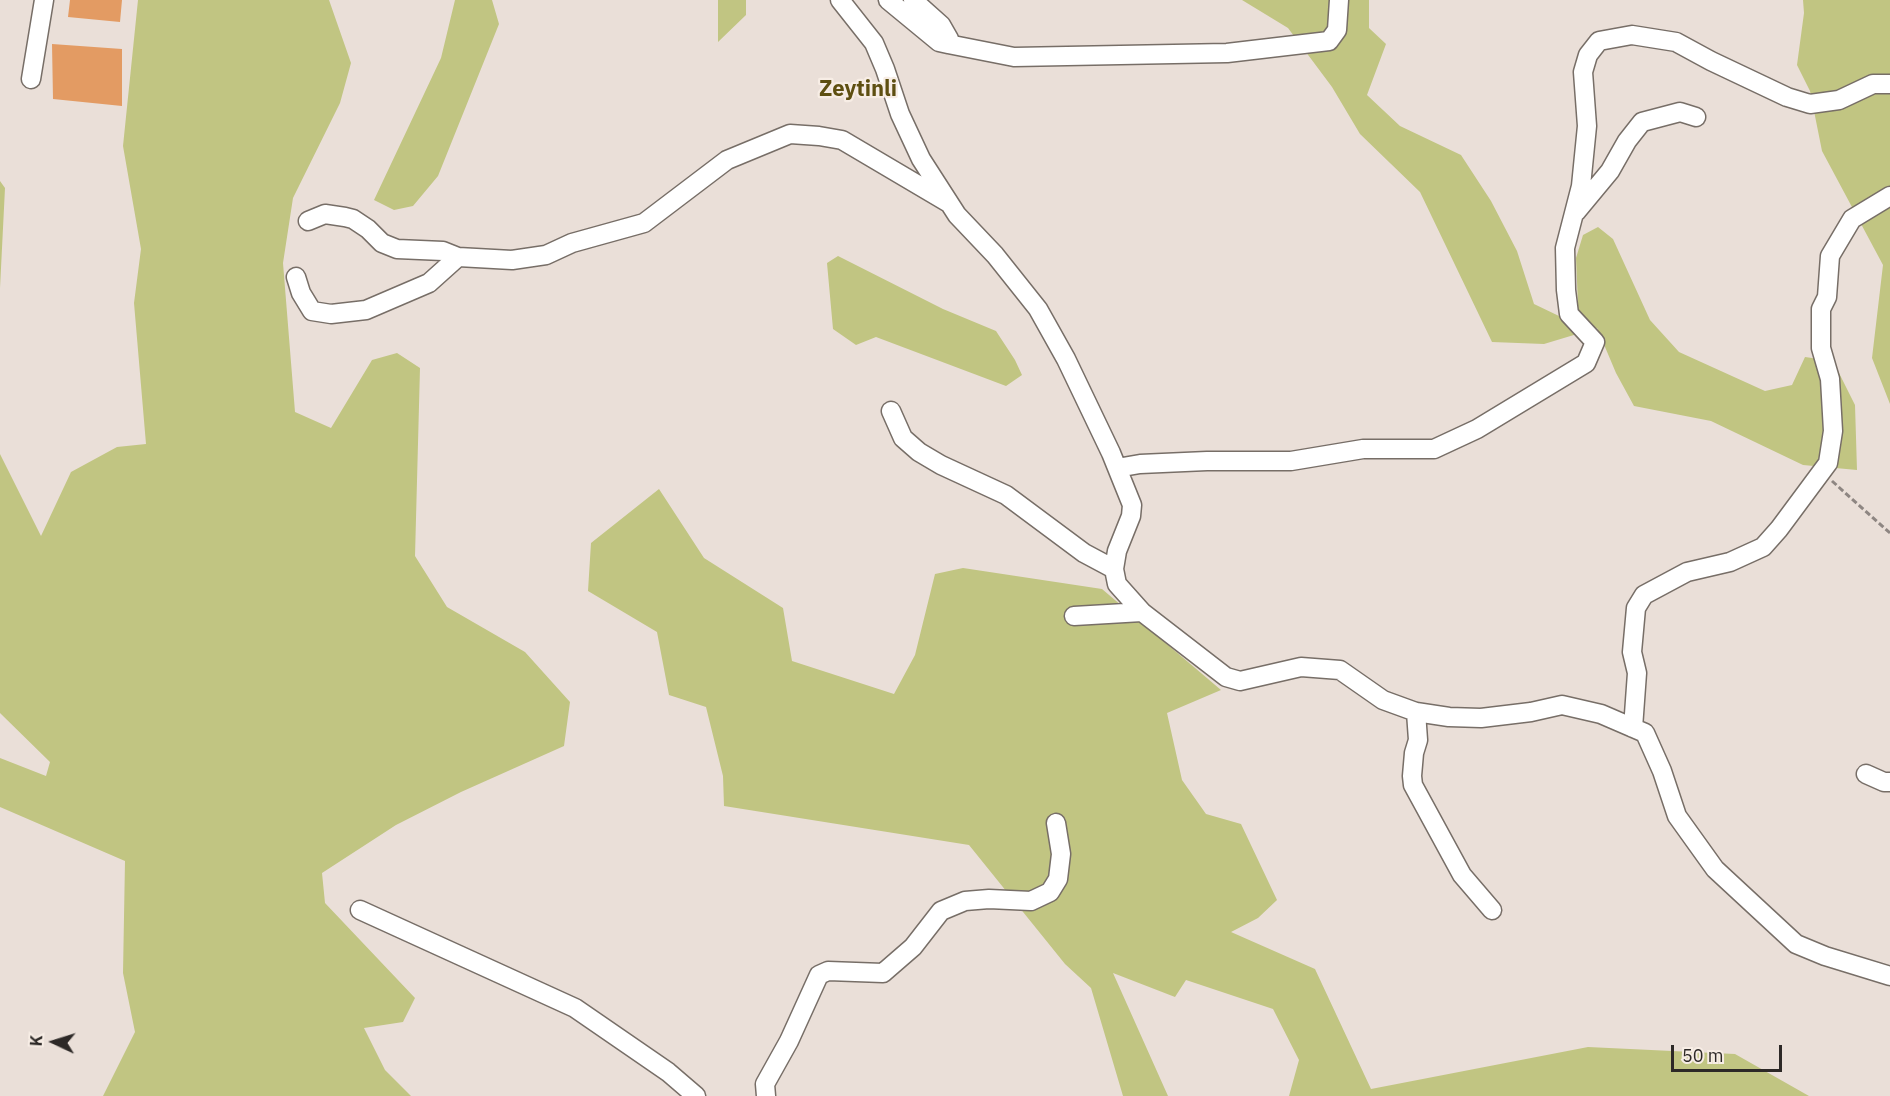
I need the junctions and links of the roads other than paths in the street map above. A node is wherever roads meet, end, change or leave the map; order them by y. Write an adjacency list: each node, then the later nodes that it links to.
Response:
1 (44, 0): 7 (street)
2 (840, 0): 11 (street)
3 (888, 0): 6 (street)
4 (913, 0): 6 (street)
5 (1339, 0): 6 (street)
6 (948, 44)
7 (31, 79)
8 (1890, 84): 12 (street)
9 (1696, 117): 12 (street)
10 (1890, 196): 22 (street)
11 (951, 205): 14 (street); 17 (street)
12 (1573, 216): 17 (street)
13 (308, 221): 14 (street)
14 (458, 257): 15 (street)
15 (296, 277)
16 (891, 411): 18 (street)
17 (1117, 468): 18 (street)
18 (1114, 569): 19 (street)
19 (1142, 612): 20 (street); 21 (street)
20 (1074, 616)
21 (1416, 711): 22 (street); 27 (street)
22 (1633, 728): 28 (street)
23 (1866, 774): 24 (street)
24 (1890, 782)
25 (1056, 823): 30 (street)
26 (360, 910): 29 (street)
27 (1492, 910)
28 (1890, 976)
29 (696, 1096)
30 (766, 1096)

